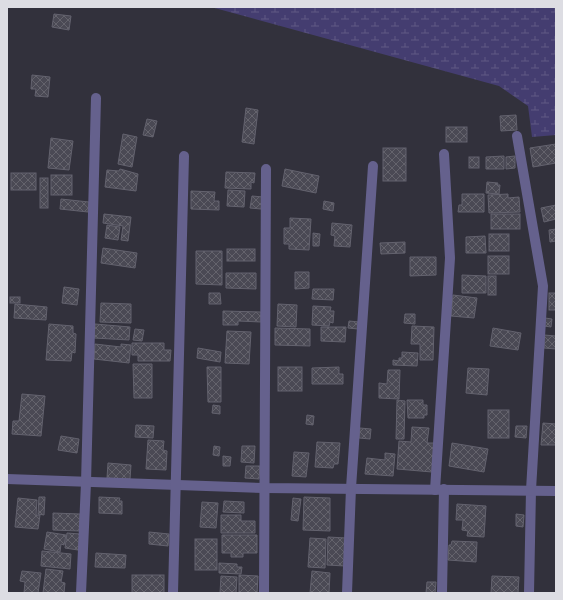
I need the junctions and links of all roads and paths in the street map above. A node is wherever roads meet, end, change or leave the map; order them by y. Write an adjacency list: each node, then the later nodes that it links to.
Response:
1 (96, 98): 8 (street)
2 (517, 136): 13 (street)
3 (444, 154): 12 (street)
4 (184, 156): 9 (street)
5 (373, 166): 11 (street)
6 (266, 169): 10 (street)
7 (7, 479): 8 (street)
8 (86, 483): 9 (street); 15 (street)
9 (175, 486): 10 (street); 16 (street)
10 (264, 488): 11 (street); 17 (street)
11 (351, 488): 12 (street); 18 (street)
12 (440, 490): 13 (street); 19 (street)
13 (531, 490): 14 (street); 20 (street)
14 (556, 491)
15 (81, 593)
16 (173, 593)
17 (264, 593)
18 (347, 593)
19 (442, 593)
20 (529, 593)

